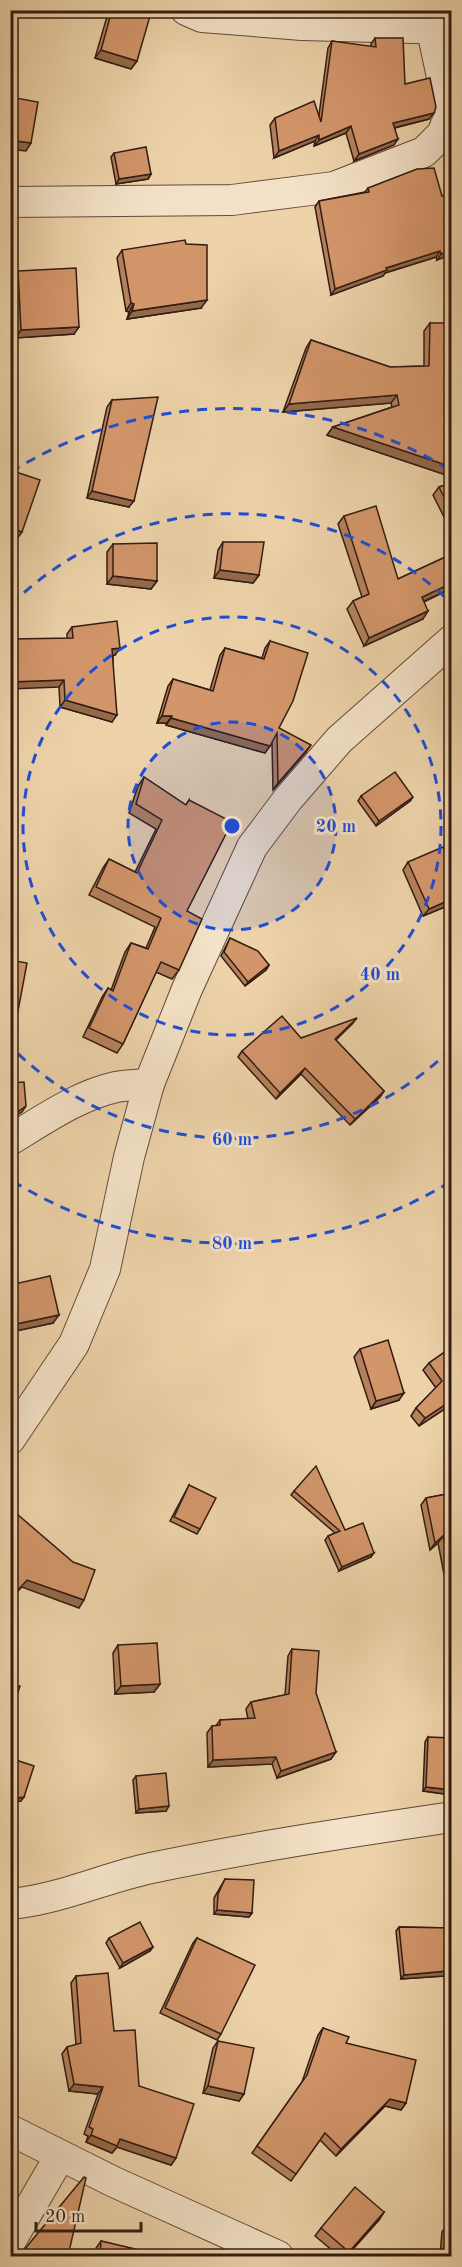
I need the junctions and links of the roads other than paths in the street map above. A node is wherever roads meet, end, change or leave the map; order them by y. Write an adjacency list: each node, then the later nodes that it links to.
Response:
1 (186, 10): 2 (street)
2 (442, 29): 3 (street)
3 (10, 202)
4 (452, 640): 5 (street)
5 (149, 1084): 6 (street); 7 (street)
6 (10, 1140)
7 (10, 1439)
8 (452, 1817): 9 (street)
9 (10, 1904)
10 (10, 2130): 11 (street)
11 (60, 2156): 12 (street); 13 (street)
12 (10, 2242)
13 (278, 2256)

